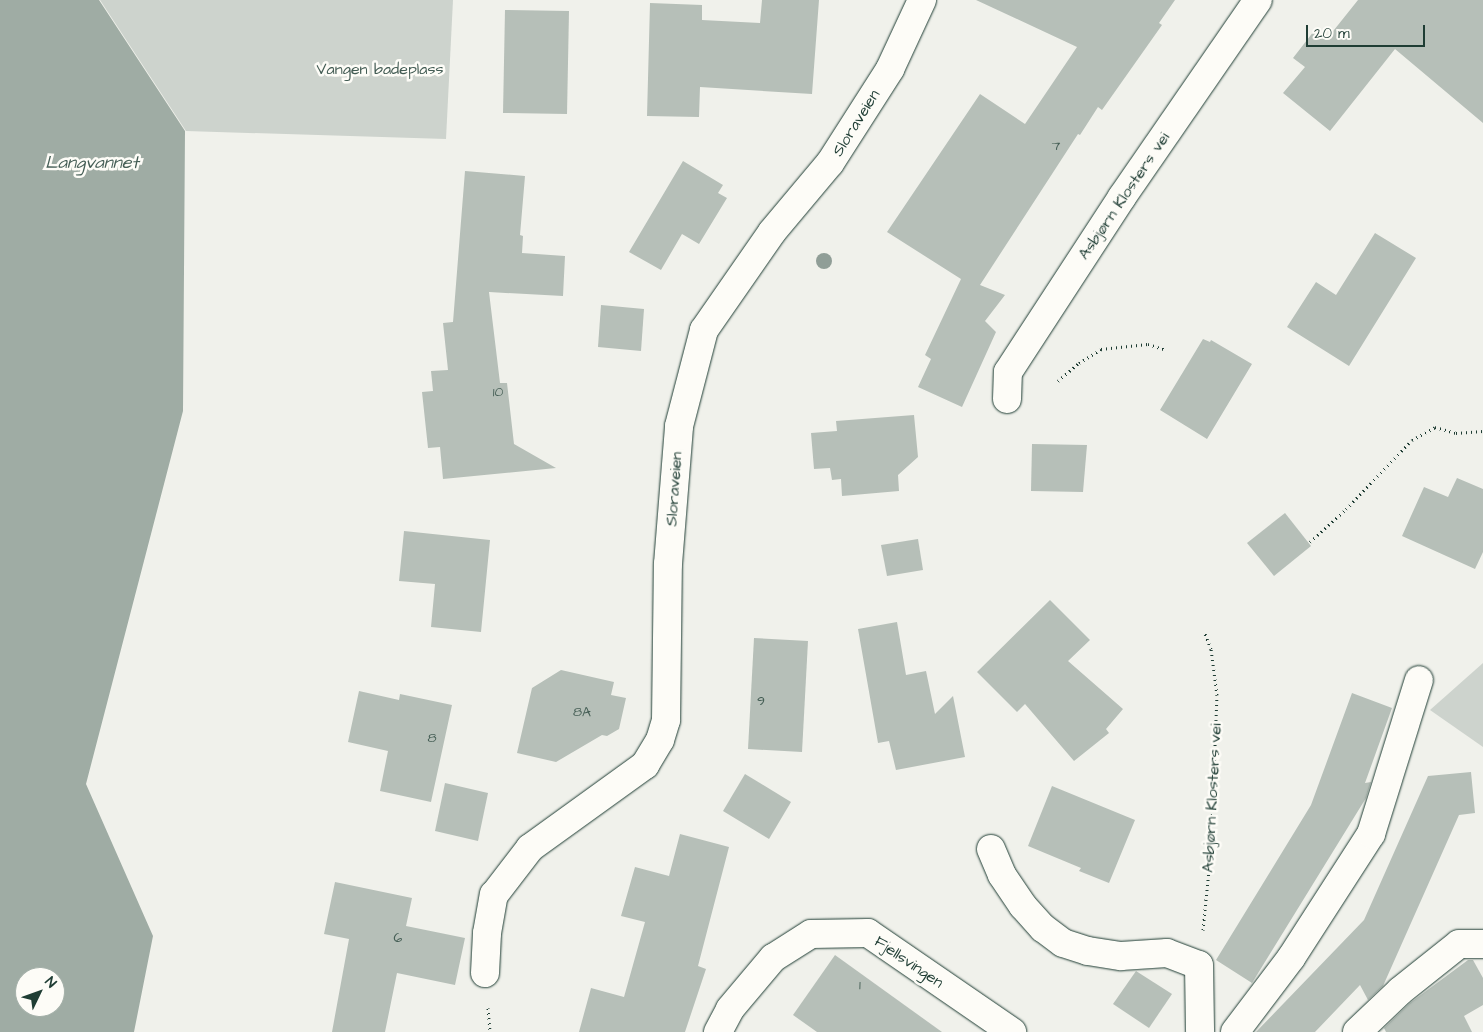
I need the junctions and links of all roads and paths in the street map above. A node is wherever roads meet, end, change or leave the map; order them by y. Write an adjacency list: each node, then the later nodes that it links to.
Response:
1 (922, 0): 13 (street, Sloraveien)
2 (1258, 0): 5 (street, Asbjørn Klosters vei)
3 (1166, 350): 4 (path)
4 (1058, 381)
5 (1007, 399)
6 (1483, 431): 7 (path)
7 (1310, 542)
8 (1205, 633): 12 (path, Asbjørn Klosters vei)
9 (1419, 680): 17 (street)
10 (991, 850): 12 (street)
11 (1483, 944): 18 (street)
12 (1199, 965): 16 (street)
13 (485, 973)
14 (718, 1032): 15 (street, Fjellsvingen)
15 (1012, 1032)
16 (1200, 1032)
17 (1235, 1032)
18 (1357, 1032)

